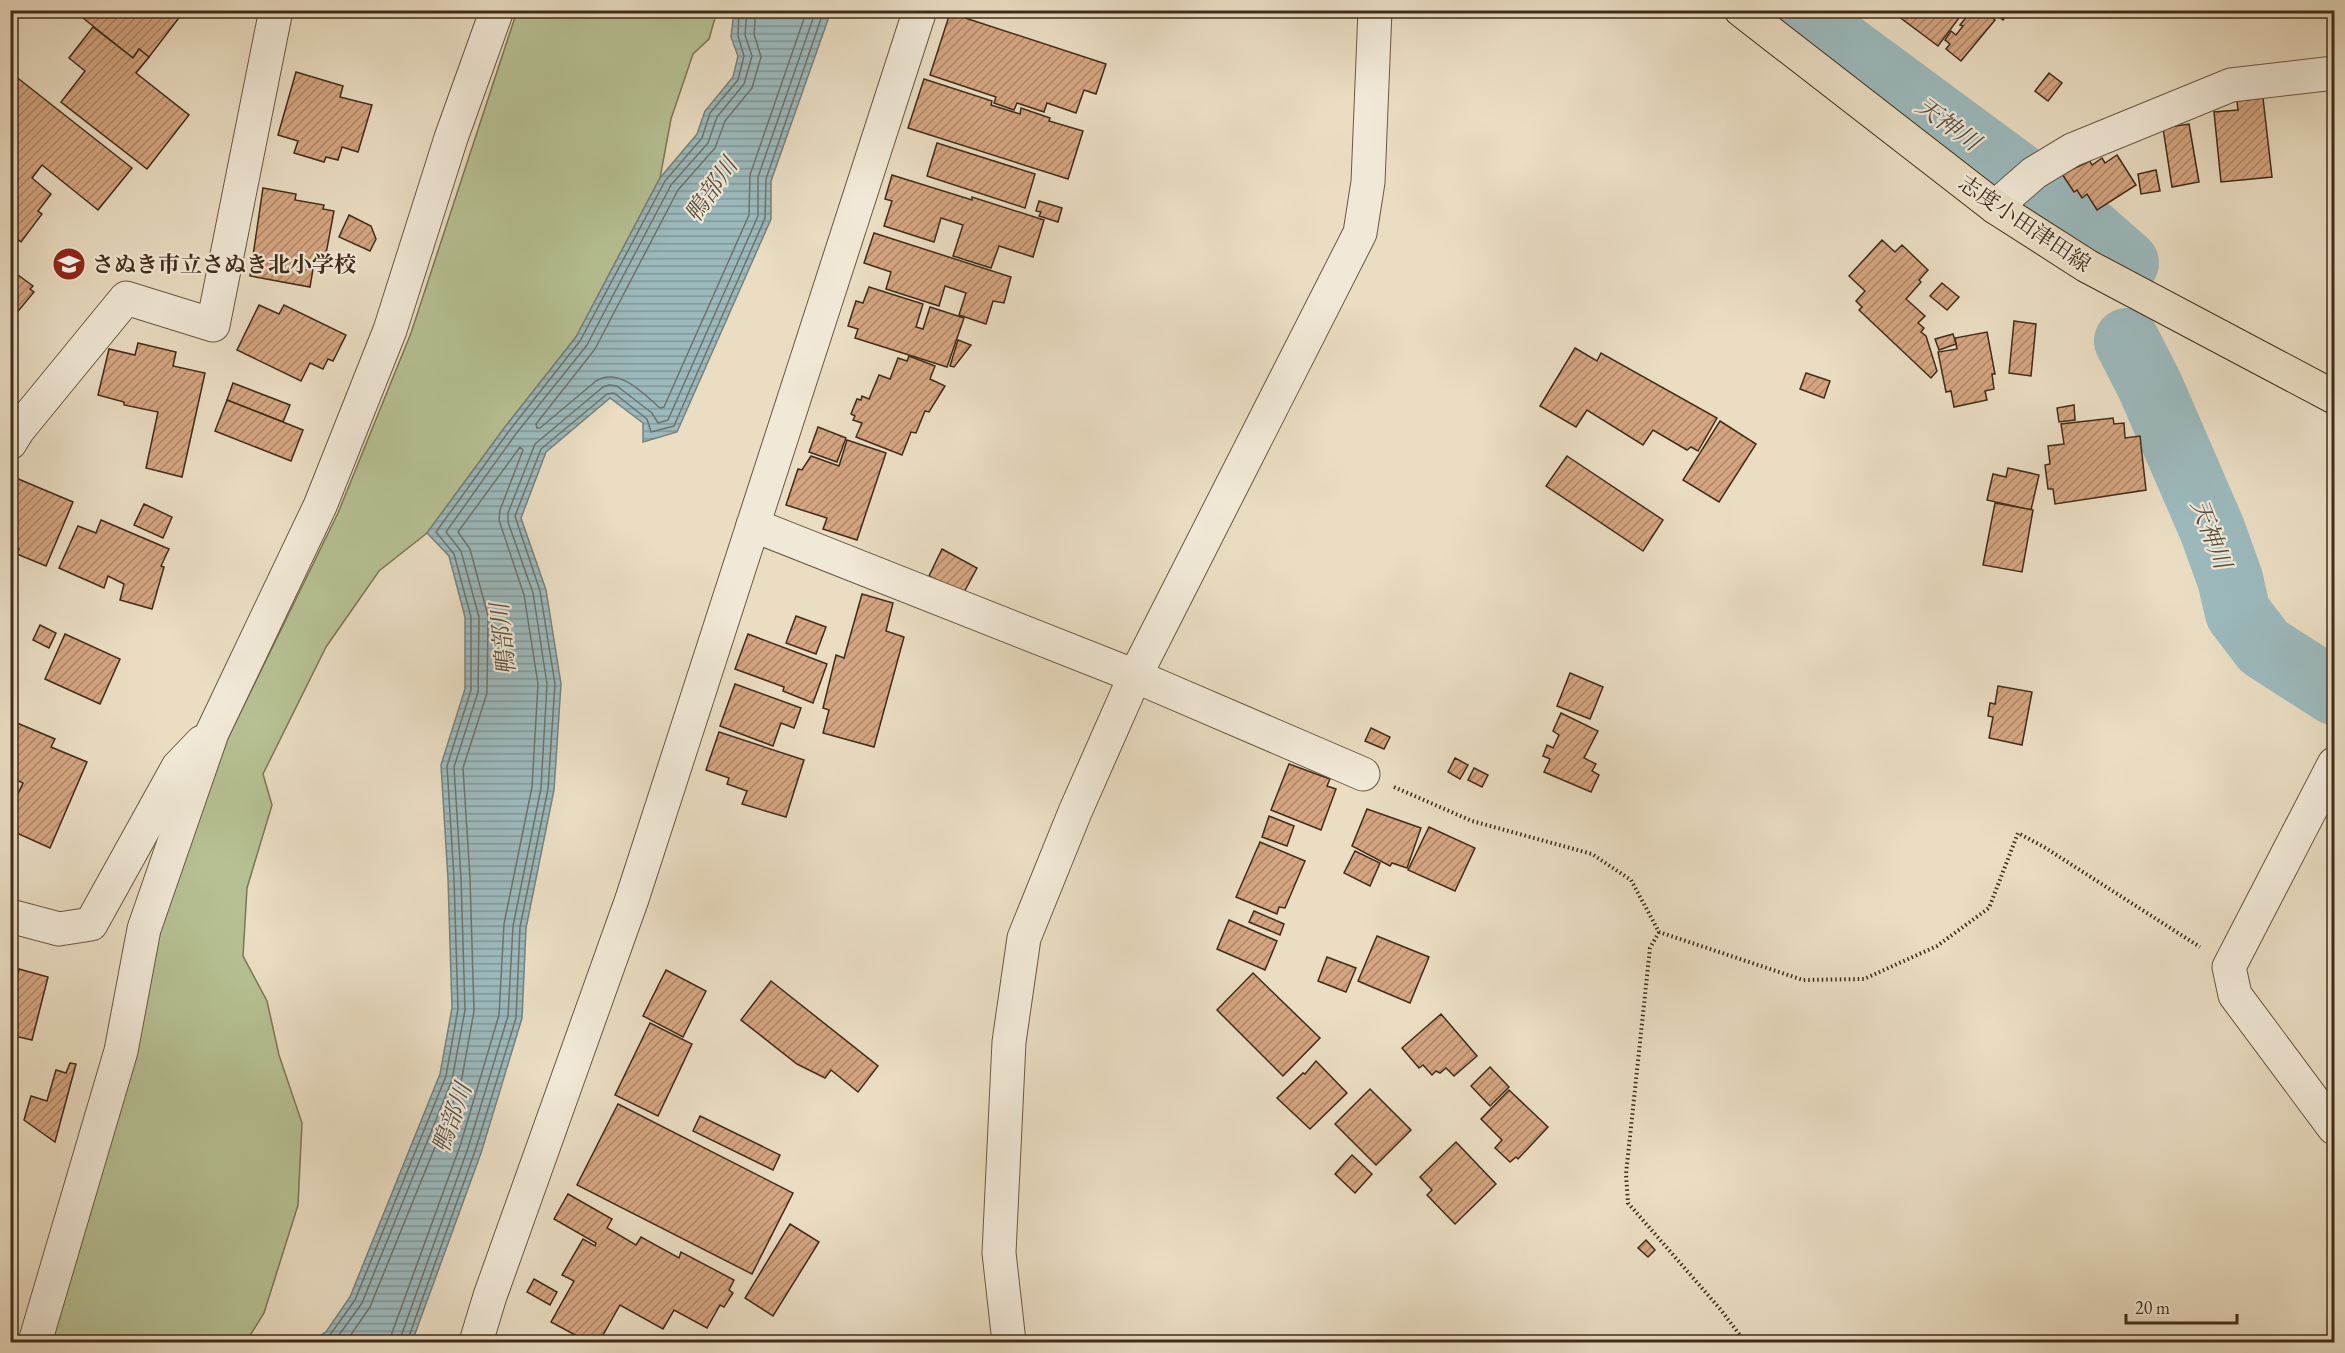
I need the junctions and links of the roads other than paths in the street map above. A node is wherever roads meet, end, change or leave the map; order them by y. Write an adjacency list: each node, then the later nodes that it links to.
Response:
1 (276, 10): 9 (street)
2 (497, 10): 12 (street)
3 (920, 10): 10 (street)
4 (1375, 10): 11 (street)
5 (1741, 10): 7 (main road, 志度小田津田線)
6 (2334, 73): 7 (street)
7 (2015, 190): 8 (main road, 志度小田津田線)
8 (2334, 397)
9 (10, 442)
10 (753, 525): 11 (street); 17 (street)
11 (1135, 676): 14 (street); 21 (street)
12 (212, 733): 15 (street); 18 (street)
13 (2334, 764): 16 (street)
14 (1363, 774)
15 (10, 916)
16 (2334, 1128)
17 (490, 1296): 19 (street); 20 (street)
18 (35, 1342)
19 (476, 1342)
20 (498, 1342)
21 (1009, 1342)

